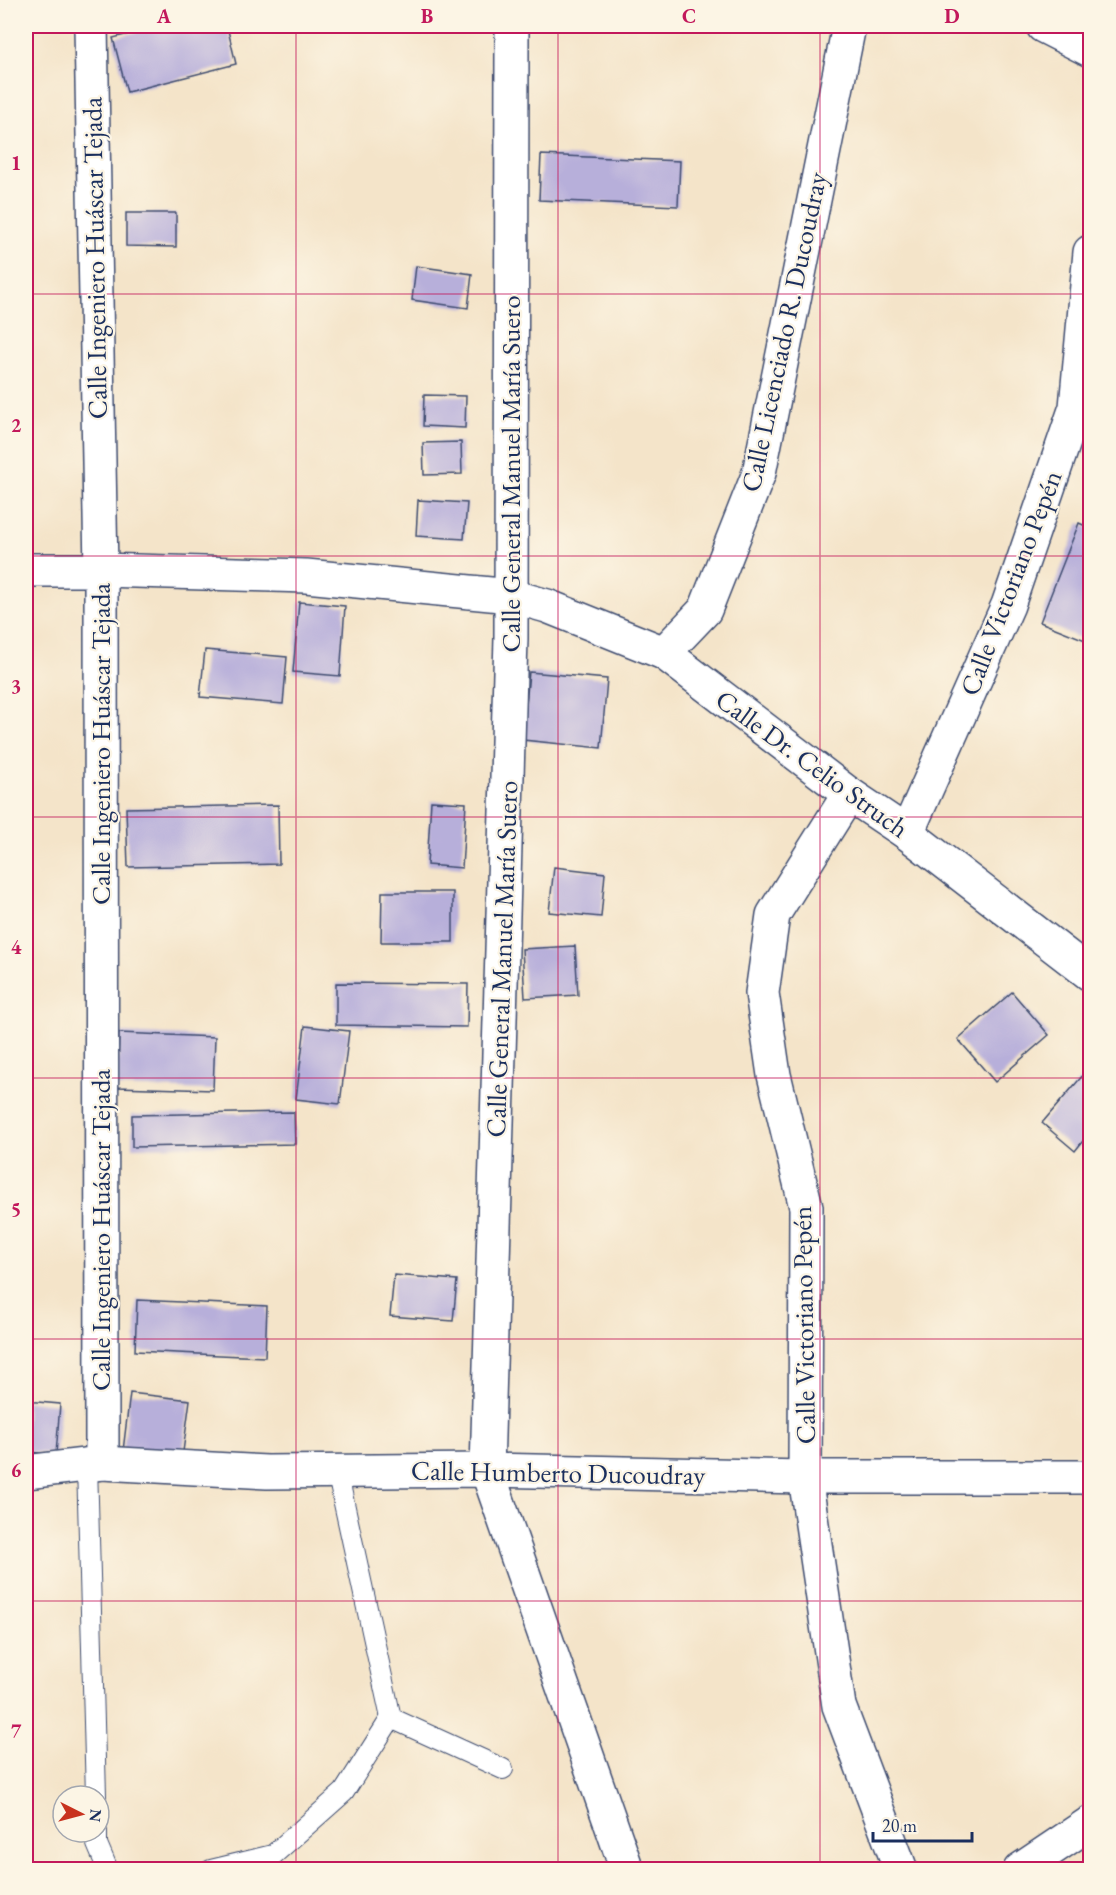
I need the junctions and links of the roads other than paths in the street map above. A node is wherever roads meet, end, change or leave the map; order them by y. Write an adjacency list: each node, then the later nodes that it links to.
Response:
1 (91, 26): 8 (street, Calle Ingeniero Huáscar Tejada)
2 (512, 26): 9 (street, Calle General Manuel María Suero)
3 (849, 26): 10 (street, Calle Licenciado R. Ducoudray)
4 (1043, 26): 5 (street)
5 (1090, 50)
6 (1090, 252): 12 (street, Calle Victoriano Pepén)
7 (26, 570): 8 (street, Calle Dr. Celio Struch)
8 (101, 570): 9 (street, Calle Dr. Celio Struch); 14 (street, Calle Ingeniero Huáscar Tejada)
9 (511, 596): 10 (street, Calle Dr. Celio Struch); 15 (street, Calle General Manuel María Suero)
10 (664, 653): 11 (street, Calle Dr. Celio Struch)
11 (849, 794): 12 (street, Calle Dr. Celio Struch); 18 (street, Calle Victoriano Pepén)
12 (907, 833): 13 (street, Calle Dr. Celio Struch)
13 (1090, 969)
14 (94, 1463): 16 (street, Calle Humberto Ducoudray); 17 (street, Calle Humberto Ducoudray); 22 (lane)
15 (487, 1470): 16 (street, Calle Humberto Ducoudray); 18 (street, Calle Humberto Ducoudray); 27 (street, Calle General Manuel María Suero)
16 (337, 1471): 20 (lane)
17 (26, 1472)
18 (805, 1477): 19 (street, Calle Humberto Ducoudray); 28 (street, Calle Victoriano Pepén)
19 (1090, 1477)
20 (391, 1718): 21 (lane); 26 (lane)
21 (503, 1769)
22 (96, 1784)
23 (1090, 1823): 29 (street)
24 (97, 1844): 25 (lane)
25 (108, 1869)
26 (211, 1869)
27 (627, 1869)
28 (901, 1869)
29 (1020, 1869)

